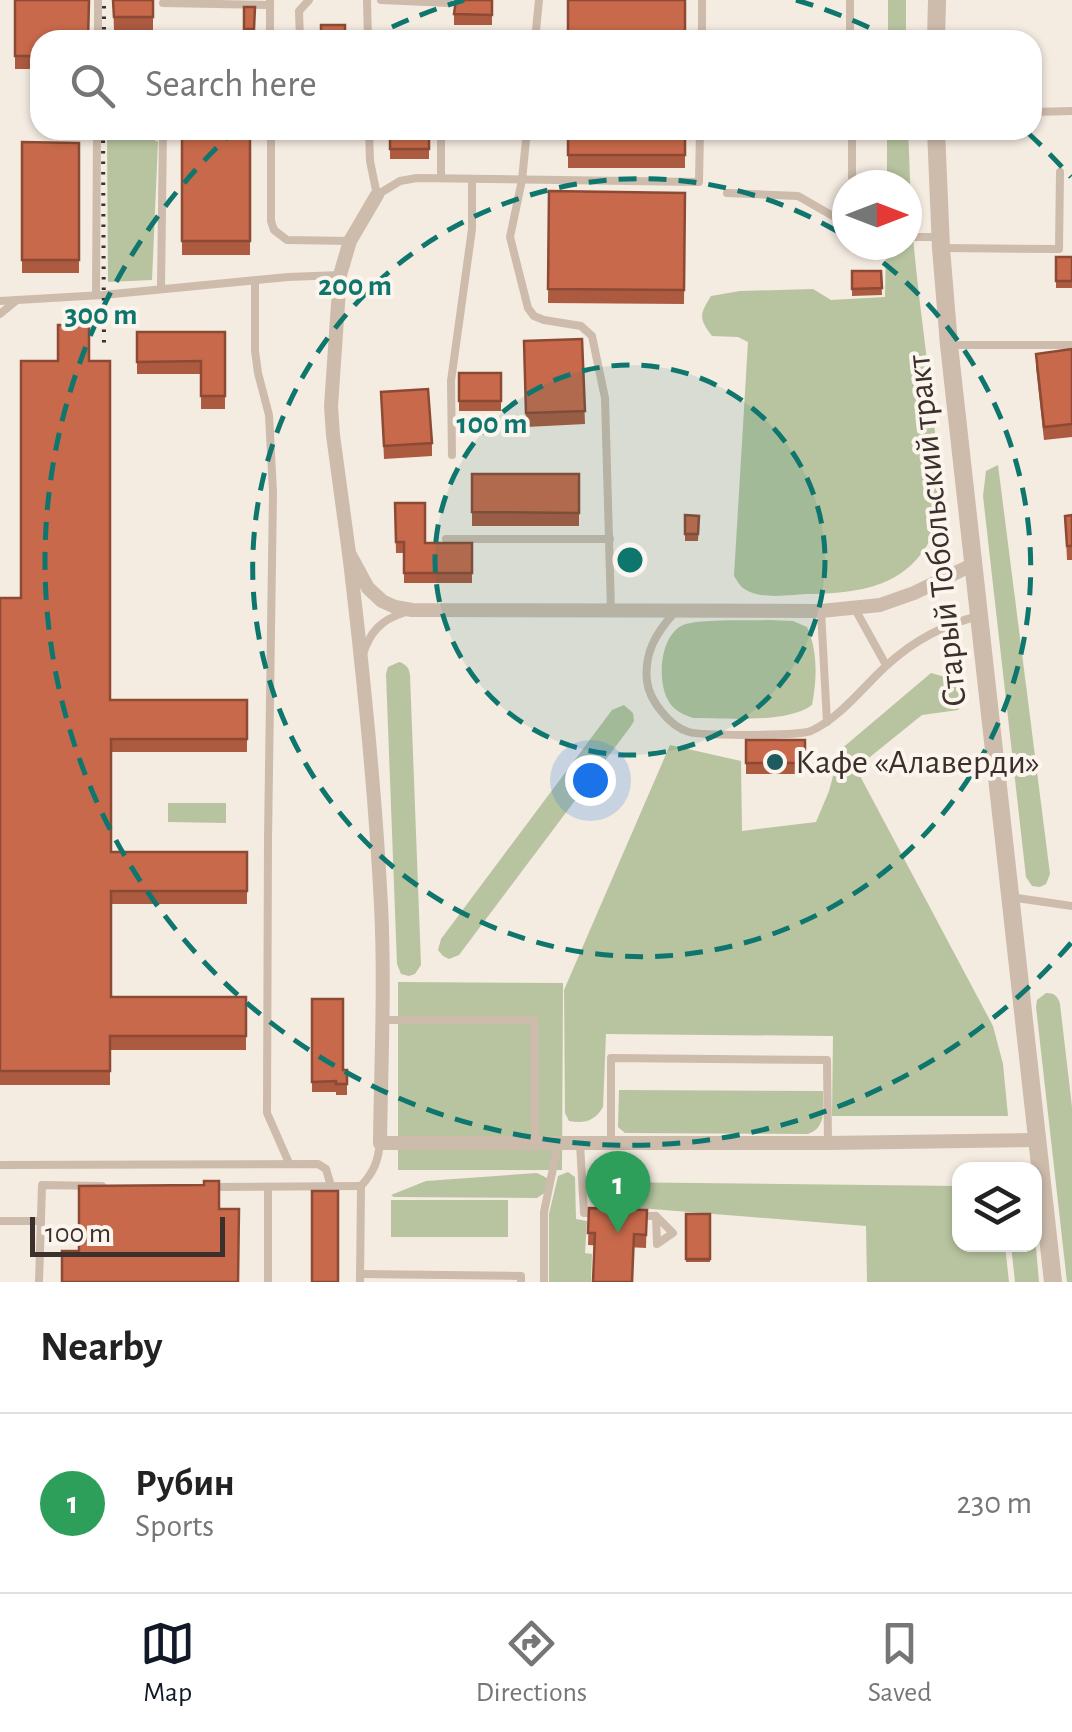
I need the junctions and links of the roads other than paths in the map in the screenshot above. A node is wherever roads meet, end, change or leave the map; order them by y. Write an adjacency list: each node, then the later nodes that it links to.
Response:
1 (98, 0): 12 (lane)
2 (309, 0): 14 (lane)
3 (367, 0): 15 (lane)
4 (381, 0): 11 (lane)
5 (539, 0): 16 (lane)
6 (702, 0): 17 (lane)
7 (850, 0): 18 (lane)
8 (938, 0): 19 (street)
9 (270, 2): 10 (lane); 13 (lane)
10 (163, 3)
11 (449, 3)
12 (98, 30)
13 (270, 30)
14 (300, 30)
15 (368, 30)
16 (536, 30)
17 (702, 30)
18 (850, 30)
19 (936, 30)
20 (1042, 112): 21 (lane)
21 (1072, 112)
22 (97, 140): 45 (lane)
23 (163, 140): 44 (lane)
24 (271, 140): 40 (lane)
25 (370, 140): 37 (lane)
26 (441, 140): 33 (lane)
27 (526, 140): 35 (lane)
28 (700, 140): 35 (lane)
29 (852, 140): 31 (lane)
30 (936, 140): 41 (street, Старый Тобольский тракт)
31 (852, 170)
32 (1060, 172): 41 (lane)
33 (440, 178): 34 (lane); 37 (lane)
34 (472, 179): 35 (lane); 51 (lane)
35 (522, 180): 53 (lane)
36 (726, 193): 38 (lane)
37 (377, 195): 40 (street)
38 (832, 215)
39 (922, 239): 41 (lane)
40 (350, 241): 42 (street)
41 (941, 242): 49 (street, Старый Тобольский тракт)
42 (340, 276): 43 (lane); 54 (street)
43 (256, 280): 44 (lane); 75 (lane)
44 (160, 289): 45 (lane)
45 (96, 295): 46 (lane)
46 (17, 300): 47 (lane); 48 (lane)
47 (0, 301)
48 (0, 314)
49 (949, 345): 50 (lane); 55 (street, Старый Тобольский тракт)
50 (1072, 345)
51 (452, 456)
52 (446, 539): 53 (lane)
53 (610, 539): 58 (lane)
54 (349, 553): 57 (street); 62 (street)
55 (974, 564): 56 (street); 61 (street, Старый Тобольский тракт)
56 (855, 608): 60 (street); 63 (lane)
57 (412, 610): 58 (street); 62 (lane)
58 (611, 610): 59 (street)
59 (677, 610): 60 (street); 64 (lane)
60 (821, 611): 64 (lane)
61 (979, 616): 63 (lane); 65 (street, Старый Тобольский тракт)
62 (362, 659): 67 (street)
63 (886, 665): 64 (lane)
64 (826, 722)
65 (1010, 897): 66 (lane); 68 (street, Старый Тобольский тракт)
66 (1072, 906)
67 (382, 1020): 69 (street); 70 (lane)
68 (1037, 1140): 74 (street); 93 (street, Старый Тобольский тракт)
69 (380, 1143): 70 (street); 79 (lane)
70 (534, 1144): 71 (street)
71 (558, 1144): 72 (street); 92 (lane)
72 (580, 1144): 73 (street); 82 (lane)
73 (611, 1144): 74 (street); 74 (lane)
74 (828, 1144)
75 (289, 1163): 76 (lane); 78 (lane)
76 (0, 1165)
77 (117, 1186): 86 (lane)
78 (331, 1186): 79 (lane); 81 (lane)
79 (361, 1186): 87 (lane)
80 (193, 1187): 81 (lane)
81 (268, 1188): 90 (lane)
82 (602, 1214)
83 (638, 1216): 84 (lane)
84 (656, 1216)
85 (0, 1221): 86 (lane)
86 (41, 1221): 89 (lane)
87 (360, 1278): 88 (lane)
88 (428, 1278): 91 (lane)
89 (39, 1282)
90 (268, 1282)
91 (521, 1282)
92 (544, 1282)
93 (1052, 1282)

